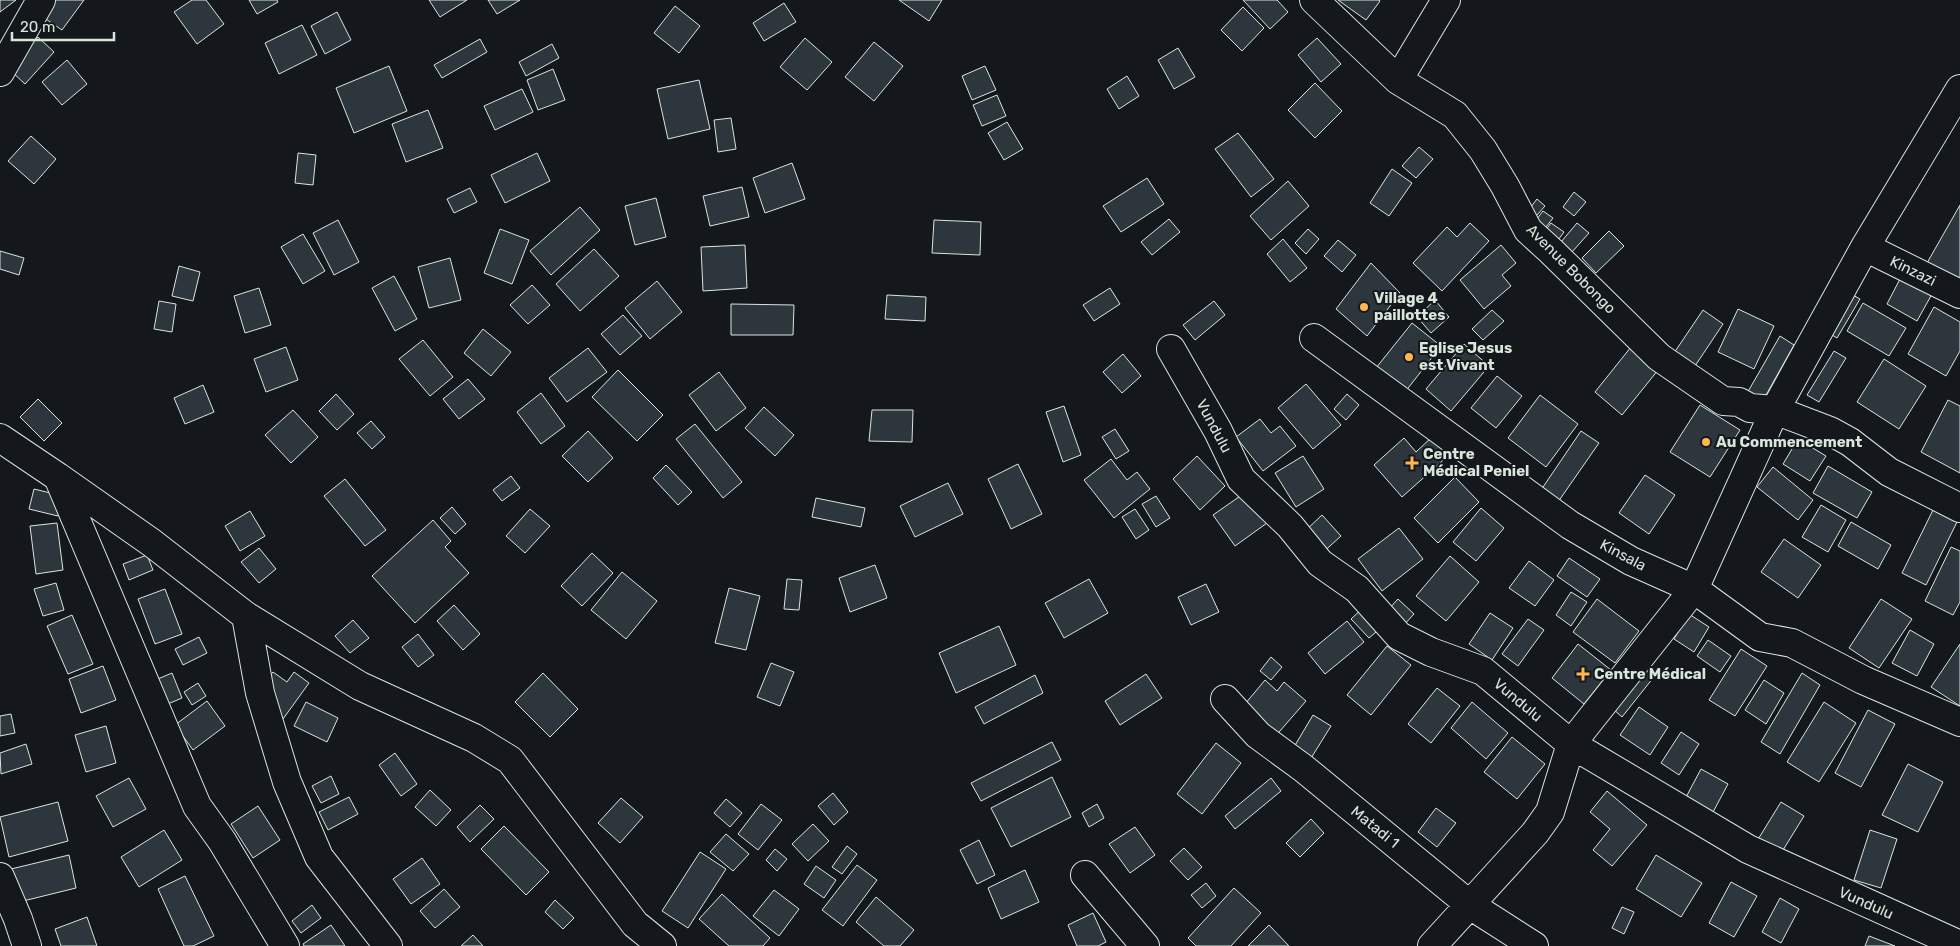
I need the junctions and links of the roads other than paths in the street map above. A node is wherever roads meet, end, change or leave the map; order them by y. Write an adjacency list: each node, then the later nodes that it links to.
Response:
1 (42, 0): 4 (street)
2 (1314, 0): 5 (street, Avenue Bobongo)
3 (1446, 0): 5 (street)
4 (0, 72)
5 (1398, 80): 11 (street, Avenue Bobongo)
6 (1960, 89): 7 (street)
7 (1866, 247): 8 (street, Kinzazi); 11 (street)
8 (1960, 294)
9 (1314, 338): 15 (street, Kinsala)
10 (1171, 349): 19 (street, Vundulu)
11 (1775, 410): 14 (street, Avenue Bobongo); 15 (street)
12 (0, 438): 13 (street)
13 (58, 477): 16 (street); 24 (street)
14 (1960, 508)
15 (1694, 589): 18 (street, Kinsala); 19 (street)
16 (246, 616): 25 (street); 26 (street)
17 (1225, 699): 22 (street, Matadi 1)
18 (1960, 722)
19 (1571, 744): 22 (street); 30 (street, Vundulu)
20 (1085, 875): 27 (street)
21 (0, 877): 23 (street)
22 (1470, 905): 28 (street); 29 (street, Matadi 1)
23 (27, 946)
24 (285, 946)
25 (388, 946)
26 (662, 946)
27 (1145, 946)
28 (1432, 946)
29 (1534, 946)
30 (1960, 946)

